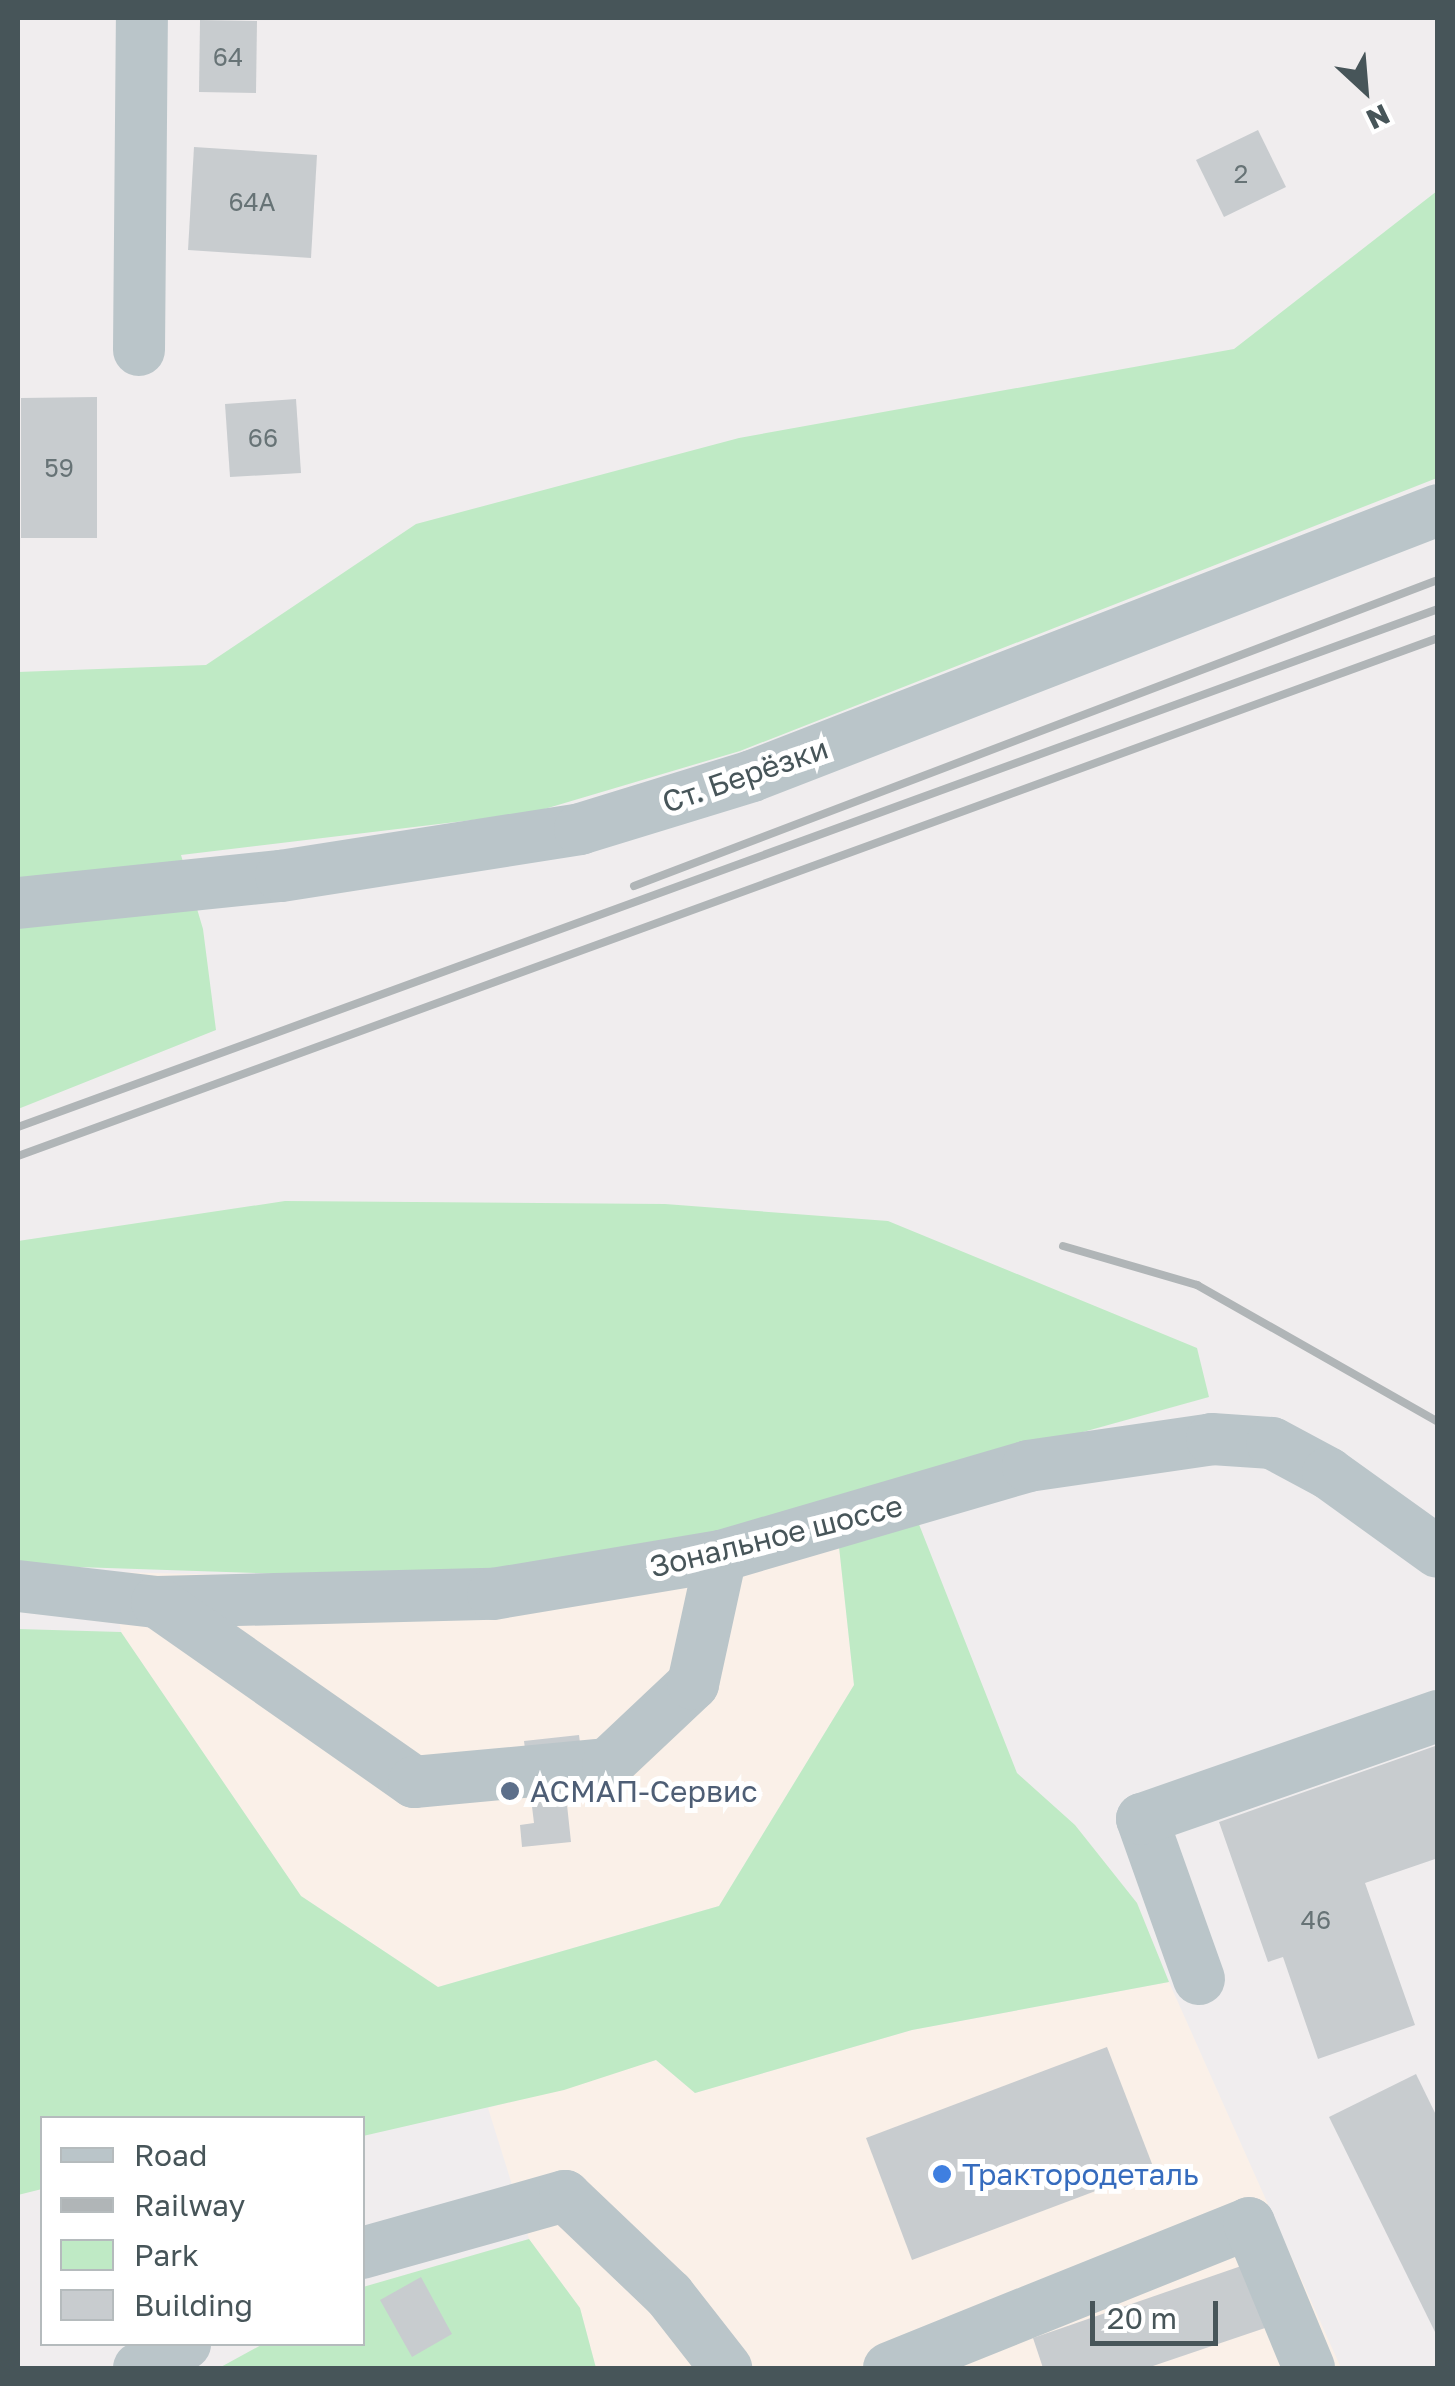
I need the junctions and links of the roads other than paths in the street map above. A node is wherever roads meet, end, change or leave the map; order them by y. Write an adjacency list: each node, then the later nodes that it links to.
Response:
1 (142, 18): 2 (street)
2 (139, 350)
3 (1438, 510): 4 (street, Ст. Берёзки)
4 (18, 903)
5 (1438, 1552): 6 (street, Зональное шоссе)
6 (721, 1556): 8 (street, Зональное шоссе); 8 (street)
7 (18, 1586): 8 (street, Зональное шоссе)
8 (157, 1602)
9 (1438, 1716): 10 (street)
10 (1199, 1979)
11 (365, 2252): 14 (street)
12 (181, 2346): 13 (street)
13 (139, 2368)
14 (726, 2368)
15 (889, 2368): 16 (street)
16 (1309, 2368)

